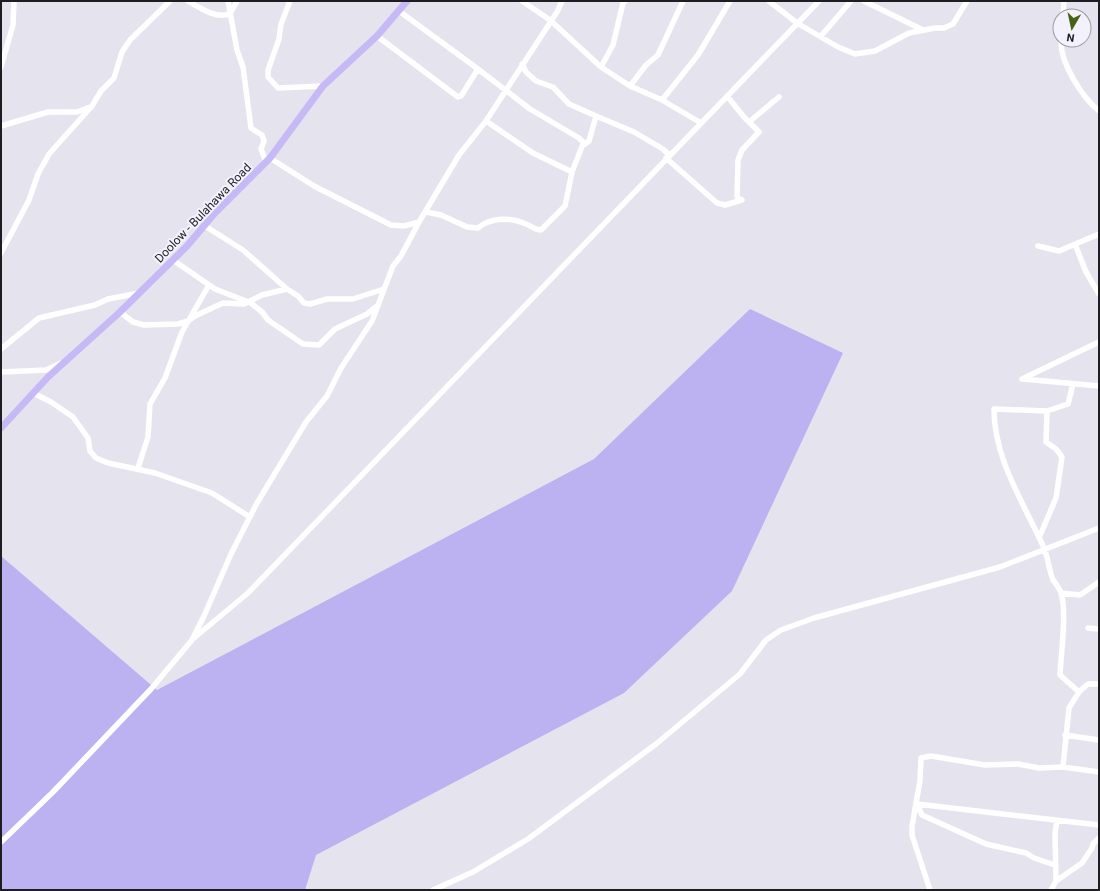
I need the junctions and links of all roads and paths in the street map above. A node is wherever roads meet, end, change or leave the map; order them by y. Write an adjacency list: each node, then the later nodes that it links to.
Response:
1 (14, 1): 27 (street)
2 (170, 1): 36 (street)
3 (188, 1): 19 (street)
4 (228, 1): 19 (street)
5 (237, 1): 19 (street)
6 (290, 1): 30 (street)
7 (407, 1): 18 (main road, Doolow - Bulahawa Road)
8 (522, 1): 20 (street)
9 (562, 1): 20 (street)
10 (625, 1): 28 (street)
11 (683, 1): 31 (street)
12 (730, 1): 35 (street)
13 (769, 1): 21 (street)
14 (819, 1): 21 (street)
15 (851, 1): 24 (street)
16 (864, 1): 22 (street)
17 (967, 1): 22 (street)
18 (399, 11): 23 (main road, Doolow - Bulahawa Road); 29 (street)
19 (230, 14): 45 (street)
20 (550, 20): 26 (street); 28 (street)
21 (797, 23): 24 (street); 33 (street)
22 (923, 30): 24 (street)
23 (377, 36): 29 (street); 30 (main road, Doolow - Bulahawa Road)
24 (821, 36)
25 (1062, 48): 37 (street)
26 (522, 64): 32 (street); 38 (street)
27 (1, 66)
28 (601, 67): 31 (street)
29 (478, 70): 32 (street)
30 (323, 86): 45 (main road, Doolow - Bulahawa Road)
31 (630, 86): 35 (street)
32 (505, 91): 39 (street); 43 (street)
33 (727, 96): 40 (street); 41 (street)
34 (779, 97): 40 (street)
35 (662, 100): 41 (street)
36 (92, 106): 42 (street); 53 (street)
37 (1099, 111)
38 (596, 116): 43 (street); 44 (street)
39 (486, 121): 46 (street); 47 (street)
40 (749, 122): 44 (street)
41 (701, 123): 44 (street)
42 (1, 126)
43 (583, 144): 46 (street)
44 (668, 157): 82 (street)
45 (268, 160): 48 (street); 49 (main road, Doolow - Bulahawa Road)
46 (572, 172): 47 (street)
47 (426, 212): 48 (street)
48 (419, 222): 57 (street)
49 (204, 226): 54 (main road, Doolow - Bulahawa Road); 56 (street)
50 (1099, 234): 51 (street)
51 (1075, 244): 52 (street); 58 (street)
52 (1038, 246)
53 (1, 253)
54 (173, 260): 55 (street); 59 (main road, Doolow - Bulahawa Road)
55 (209, 285): 60 (street); 63 (street)
56 (286, 289): 57 (street); 60 (street)
57 (384, 289): 61 (street)
58 (1098, 290)
59 (141, 292): 62 (main road, Doolow - Bulahawa Road); 65 (street)
60 (248, 302): 61 (street); 63 (street)
61 (378, 304): 74 (street)
62 (120, 312): 63 (street); 66 (main road, Doolow - Bulahawa Road)
63 (188, 321): 73 (street)
64 (1099, 342): 68 (street)
65 (1, 349)
66 (66, 362): 67 (street); 70 (main road, Doolow - Bulahawa Road)
67 (1, 372)
68 (1073, 384): 69 (street); 71 (street)
69 (1099, 386)
70 (33, 393): 72 (main road, Doolow - Bulahawa Road); 73 (street)
71 (1047, 411): 76 (street); 76 (street)
72 (1, 428)
73 (138, 468): 74 (street)
74 (250, 517): 82 (street)
75 (1099, 528): 77 (street)
76 (1039, 538): 77 (street)
77 (1045, 550): 79 (street); 98 (street)
78 (1099, 582): 79 (street)
79 (1061, 593): 84 (street)
80 (1088, 628): 81 (street)
81 (1099, 629)
82 (192, 640): 93 (street)
83 (1099, 684): 84 (street)
84 (1079, 692): 85 (street)
85 (1065, 735): 86 (street); 87 (street)
86 (1099, 740)
87 (1063, 767): 88 (street); 89 (street)
88 (1099, 772)
89 (917, 804): 90 (street); 96 (street); 99 (street)
90 (1057, 820): 91 (street); 96 (street)
91 (1099, 825)
92 (1099, 838): 94 (street)
93 (1, 842)
94 (1093, 844): 95 (street); 97 (street)
95 (1099, 847)
96 (1055, 865): 97 (street)
97 (1056, 881): 100 (street)
98 (433, 890)
99 (930, 890)
100 (1051, 890)

